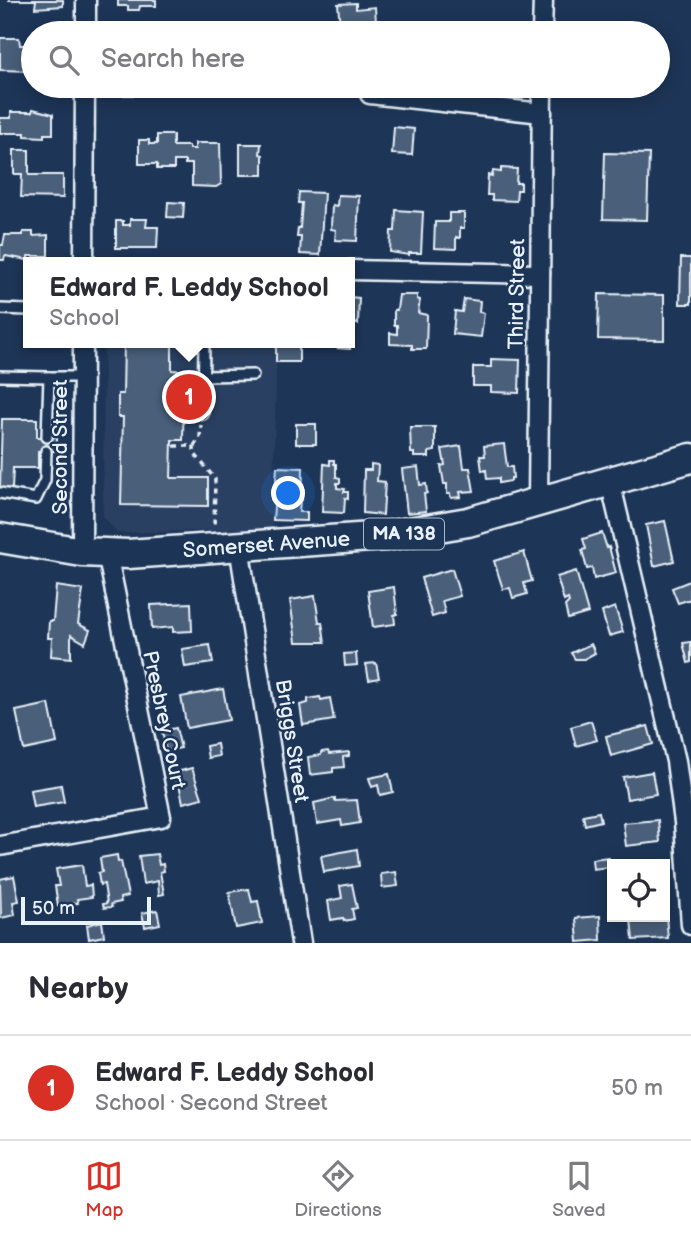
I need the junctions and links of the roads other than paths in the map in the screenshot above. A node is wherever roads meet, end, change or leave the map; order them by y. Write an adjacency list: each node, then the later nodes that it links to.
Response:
1 (86, 0): 3 (street)
2 (543, 0): 4 (street)
3 (86, 21)
4 (542, 21)
5 (85, 98): 9 (street)
6 (406, 98): 8 (street)
7 (542, 98): 8 (street, Third Street)
8 (542, 113): 11 (street, Third Street)
9 (84, 257)
10 (355, 270): 11 (street)
11 (540, 274): 27 (street, Third Street)
12 (0, 309): 13 (lane)
13 (23, 310)
14 (83, 348): 20 (street, Second Street)
15 (204, 348): 18 (lane)
16 (253, 375): 18 (lane)
17 (0, 376): 19 (lane)
18 (204, 376): 21 (lane)
19 (49, 377): 20 (lane); 22 (lane)
20 (83, 377): 30 (street, Second Street)
21 (203, 414)
22 (47, 437)
23 (46, 451): 26 (lane)
24 (691, 458): 25 (main road, Somerset Avenue / MA 138)
25 (610, 481): 27 (main road, Somerset Avenue / MA 138); 31 (street)
26 (0, 493)
27 (538, 502): 29 (main road, Somerset Avenue / MA 138)
28 (0, 538): 30 (main road, Somerset Avenue / MA 138)
29 (227, 540): 30 (main road, Somerset Avenue / MA 138); 34 (street, Briggs Street)
30 (94, 552): 32 (street, Presbrey Court)
31 (685, 779): 33 (street)
32 (0, 846)
33 (691, 925)
34 (301, 943)

